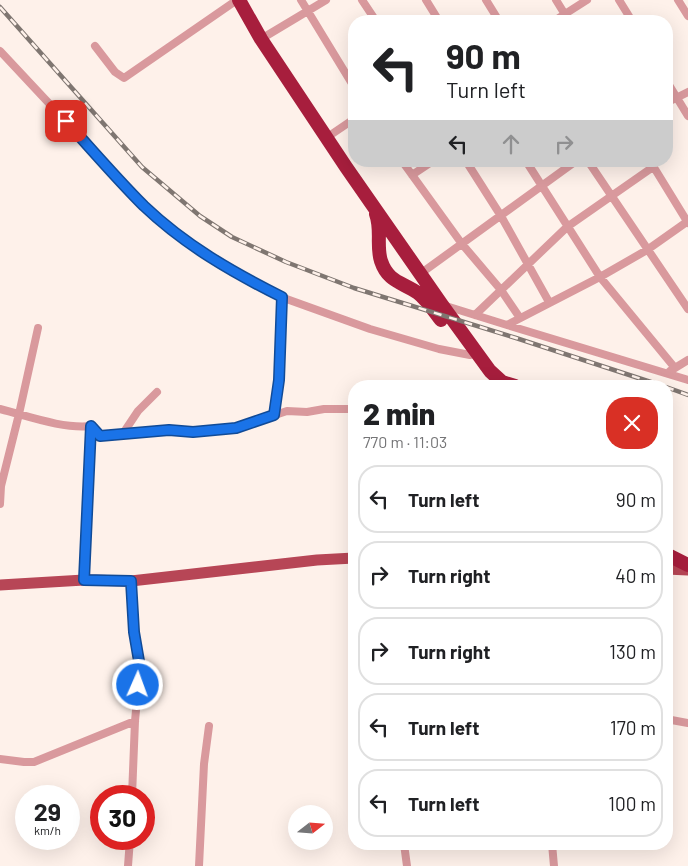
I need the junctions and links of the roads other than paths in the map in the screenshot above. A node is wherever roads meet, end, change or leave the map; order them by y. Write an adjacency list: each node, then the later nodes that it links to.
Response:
1 (238, 0): 19 (highway); 20 (street)
2 (301, 0): 11 (street)
3 (326, 0): 11 (street)
4 (362, 0): 12 (street)
5 (426, 0): 13 (street)
6 (486, 0): 14 (street)
7 (556, 0): 15 (street)
8 (586, 0): 16 (street)
9 (618, 0): 17 (street)
10 (683, 2): 18 (street)
11 (307, 12): 19 (street); 22 (street)
12 (372, 15)
13 (435, 15)
14 (495, 15)
15 (565, 15)
16 (570, 15)
17 (628, 15)
18 (688, 16)
19 (261, 38): 29 (highway)
20 (95, 46)
21 (0, 51): 53 (street)
22 (348, 77)
23 (688, 92): 25 (street)
24 (673, 93): 25 (street)
25 (676, 98): 26 (street); 27 (street)
26 (673, 100)
27 (688, 116)
28 (348, 122): 29 (street)
29 (326, 138): 30 (highway)
30 (348, 162)
31 (352, 167): 43 (highway)
32 (406, 167): 40 (street)
33 (424, 167): 40 (street)
34 (470, 167): 44 (street)
35 (529, 167): 41 (street)
36 (567, 167): 41 (street)
37 (592, 167): 42 (street)
38 (648, 167): 42 (street)
39 (654, 167): 45 (street)
40 (412, 175): 47 (street)
41 (540, 186): 44 (street); 46 (street)
42 (611, 197): 46 (street); 48 (street)
43 (373, 207): 50 (highway); 61 (highway)
44 (501, 216): 47 (street); 49 (street)
45 (688, 222): 48 (street)
46 (567, 227): 49 (street); 51 (street)
47 (462, 244): 50 (street); 52 (street)
48 (647, 250): 51 (street); 56 (street)
49 (528, 264): 52 (street); 54 (street)
50 (420, 274): 55 (highway)
51 (600, 277): 54 (street); 63 (street)
52 (500, 290): 57 (street); 58 (street)
53 (282, 297): 61 (street); 72 (street)
54 (549, 302): 58 (street)
55 (442, 305): 57 (street); 66 (highway)
56 (688, 309)
57 (475, 315): 59 (street)
58 (520, 318): 59 (street)
59 (507, 325): 64 (street)
60 (38, 328): 71 (street)
61 (470, 356): 65 (highway)
62 (688, 360): 63 (street)
63 (675, 368): 64 (street)
64 (665, 374): 67 (street)
65 (490, 380)
66 (500, 380)
67 (688, 380)
68 (157, 392): 74 (street)
69 (0, 409): 71 (street)
70 (348, 409): 72 (street)
71 (19, 414): 73 (street); 75 (street)
72 (274, 415): 74 (street)
73 (91, 426): 74 (street); 81 (street)
74 (122, 435)
75 (0, 504)
76 (348, 558): 82 (main road)
77 (673, 558): 78 (highway)
78 (688, 565)
79 (673, 569): 80 (main road)
80 (688, 570)
81 (84, 580): 82 (main road); 83 (main road)
82 (131, 581): 85 (street)
83 (0, 585)
84 (673, 720): 86 (street)
85 (134, 721): 88 (street); 89 (street)
86 (688, 722)
87 (209, 726): 94 (street)
88 (0, 759)
89 (132, 785)
90 (129, 850): 93 (street)
91 (405, 850): 95 (street)
92 (553, 850): 96 (street)
93 (128, 866)
94 (200, 866)
95 (407, 866)
96 (554, 866)

